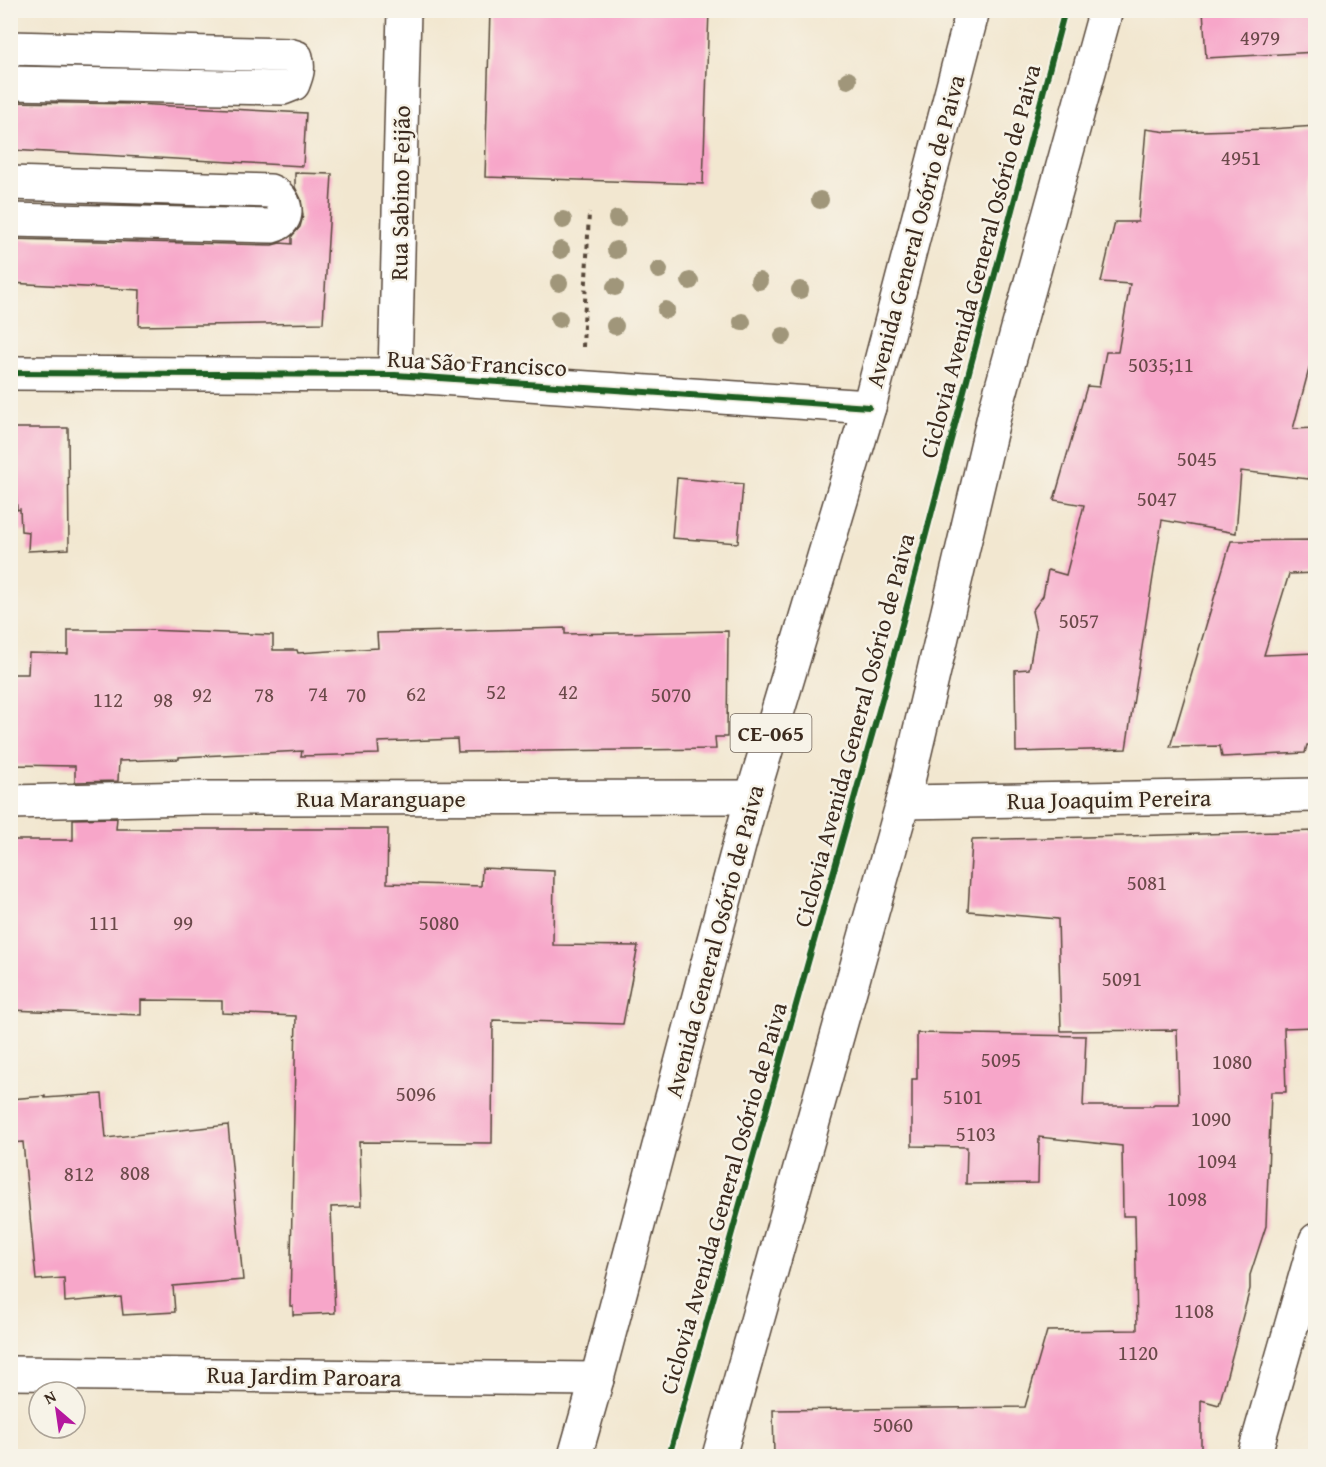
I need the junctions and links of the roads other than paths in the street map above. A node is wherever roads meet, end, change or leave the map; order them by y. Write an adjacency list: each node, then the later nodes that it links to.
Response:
1 (404, 10): 9 (street, Rua Sabino Feijão)
2 (973, 10): 10 (street, Avenida General Osório de Paiva / CE-065)
3 (1107, 10): 14 (street)
4 (10, 48): 5 (street)
5 (10, 83)
6 (10, 183): 7 (street)
7 (10, 220)
8 (10, 373): 9 (street, Rua São Francisco)
9 (395, 375): 10 (street, Rua São Francisco)
10 (869, 407): 12 (street, Avenida General Osório de Paiva / CE-065)
11 (1316, 795): 14 (street, Rua Joaquim Pereira)
12 (752, 797): 13 (street, Rua Maranguape); 17 (street, Avenida General Osório de Paiva / CE-065)
13 (10, 802)
14 (903, 802): 19 (street)
15 (1316, 1240): 20 (street)
16 (10, 1373): 17 (street, Rua Jardim Paroara)
17 (597, 1379): 18 (street, Avenida General Osório de Paiva / CE-065)
18 (575, 1456)
19 (719, 1456)
20 (1254, 1456)

